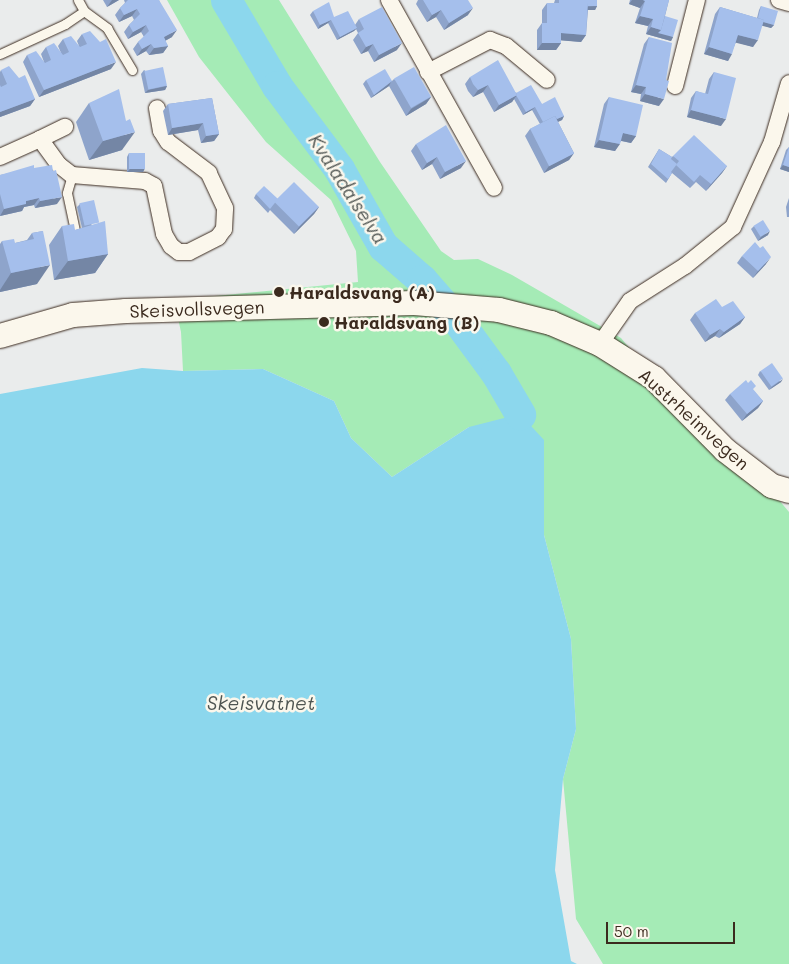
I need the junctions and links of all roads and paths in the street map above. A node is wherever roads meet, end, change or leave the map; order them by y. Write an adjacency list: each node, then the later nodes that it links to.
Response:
1 (78, 0): 6 (lane)
2 (390, 0): 9 (street)
3 (697, 0): 12 (street)
4 (779, 0): 5 (street)
5 (789, 3)
6 (84, 11): 7 (lane); 8 (lane)
7 (0, 54)
8 (132, 70)
9 (428, 72): 10 (street); 18 (street)
10 (547, 80)
11 (789, 83): 21 (street)
12 (675, 86)
13 (156, 108): 17 (street)
14 (65, 127): 15 (street)
15 (40, 139): 16 (street); 17 (street)
16 (0, 157)
17 (72, 175): 19 (lane)
18 (494, 188)
19 (75, 232)
20 (0, 336): 21 (main road, Skeisvollsvegen)
21 (600, 344): 22 (main road, Austrheimvegen)
22 (789, 491)

